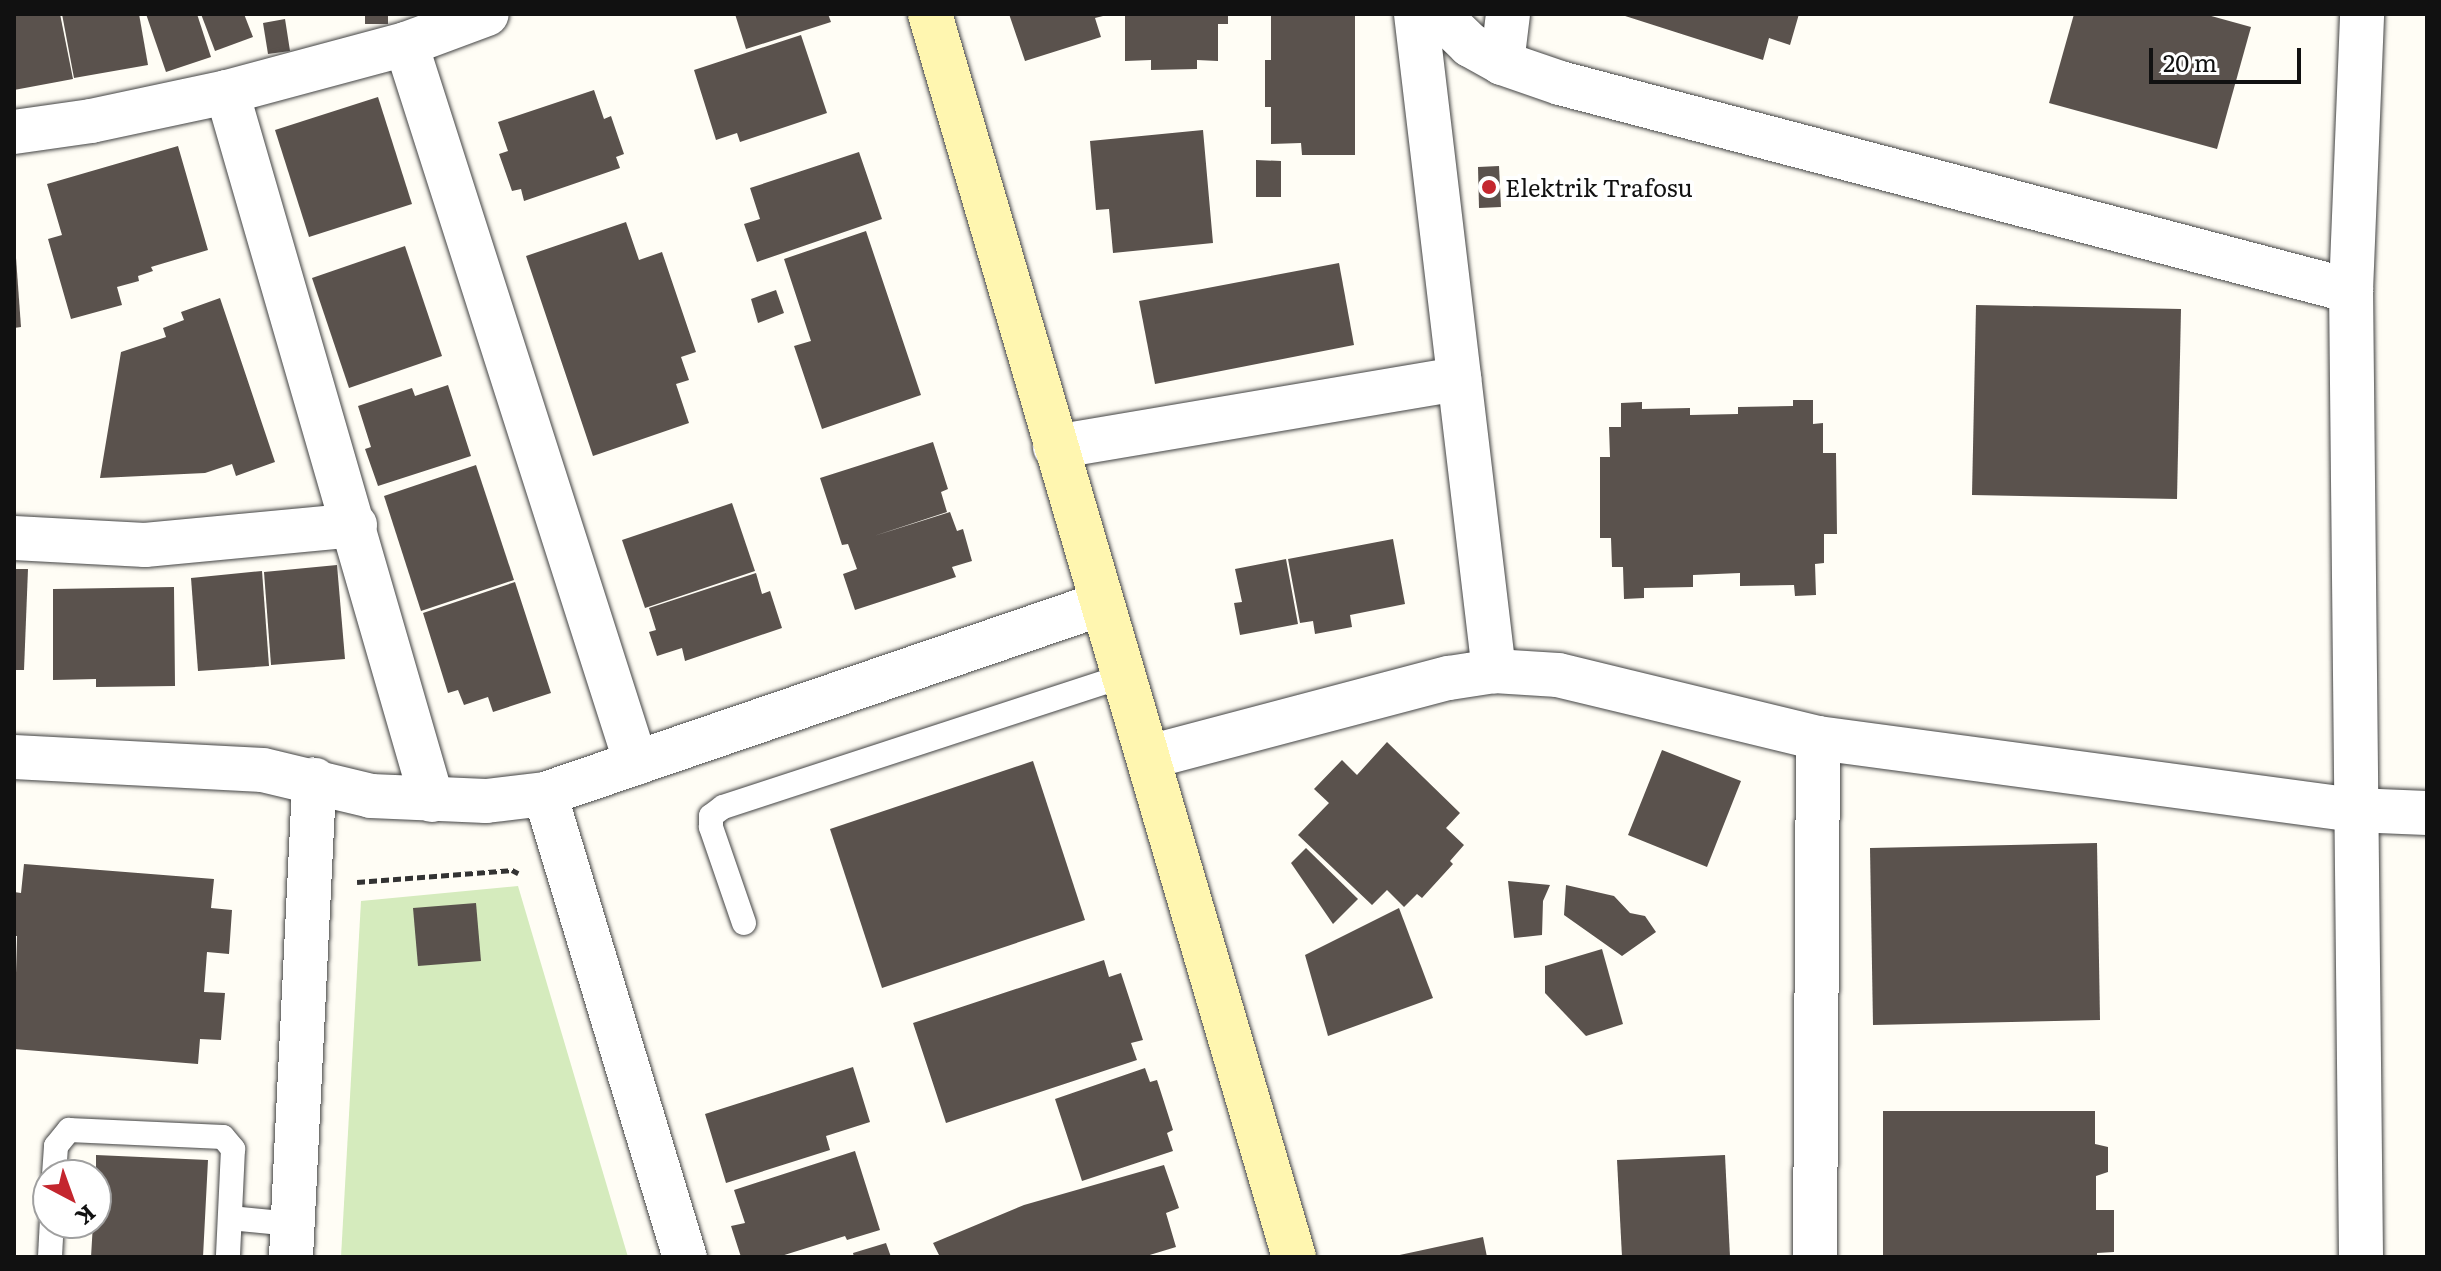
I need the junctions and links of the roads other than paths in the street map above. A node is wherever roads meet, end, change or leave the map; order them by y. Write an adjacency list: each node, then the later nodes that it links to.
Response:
1 (487, 14): 7 (street)
2 (930, 14): 13 (main road)
3 (1416, 14): 12 (street)
4 (1438, 14): 8 (street)
5 (1508, 14): 8 (street)
6 (2362, 14): 11 (street)
7 (424, 29): 9 (street); 22 (street)
8 (1502, 63): 11 (street)
9 (227, 92): 10 (street); 14 (street)
10 (14, 132)
11 (2351, 291): 26 (street)
12 (1459, 379): 13 (street); 17 (street)
13 (1055, 447): 16 (main road)
14 (355, 525): 15 (street); 25 (street)
15 (14, 538)
16 (1101, 604): 18 (main road); 22 (street)
17 (1494, 671): 19 (street); 21 (street)
18 (1124, 676): 21 (main road); 28 (lane)
19 (1818, 738): 26 (street); 35 (street)
20 (14, 757): 23 (street)
21 (1149, 757): 34 (main road)
22 (636, 763): 24 (street)
23 (314, 780): 25 (street); 31 (street)
24 (545, 794): 25 (street); 33 (street)
25 (432, 800)
26 (2354, 810): 27 (street); 36 (street)
27 (2427, 813)
28 (744, 923)
29 (55, 1159): 30 (lane)
30 (230, 1218): 31 (lane); 32 (lane)
31 (291, 1241)
32 (228, 1257)
33 (685, 1257)
34 (1294, 1257)
35 (1815, 1257)
36 (2361, 1257)

